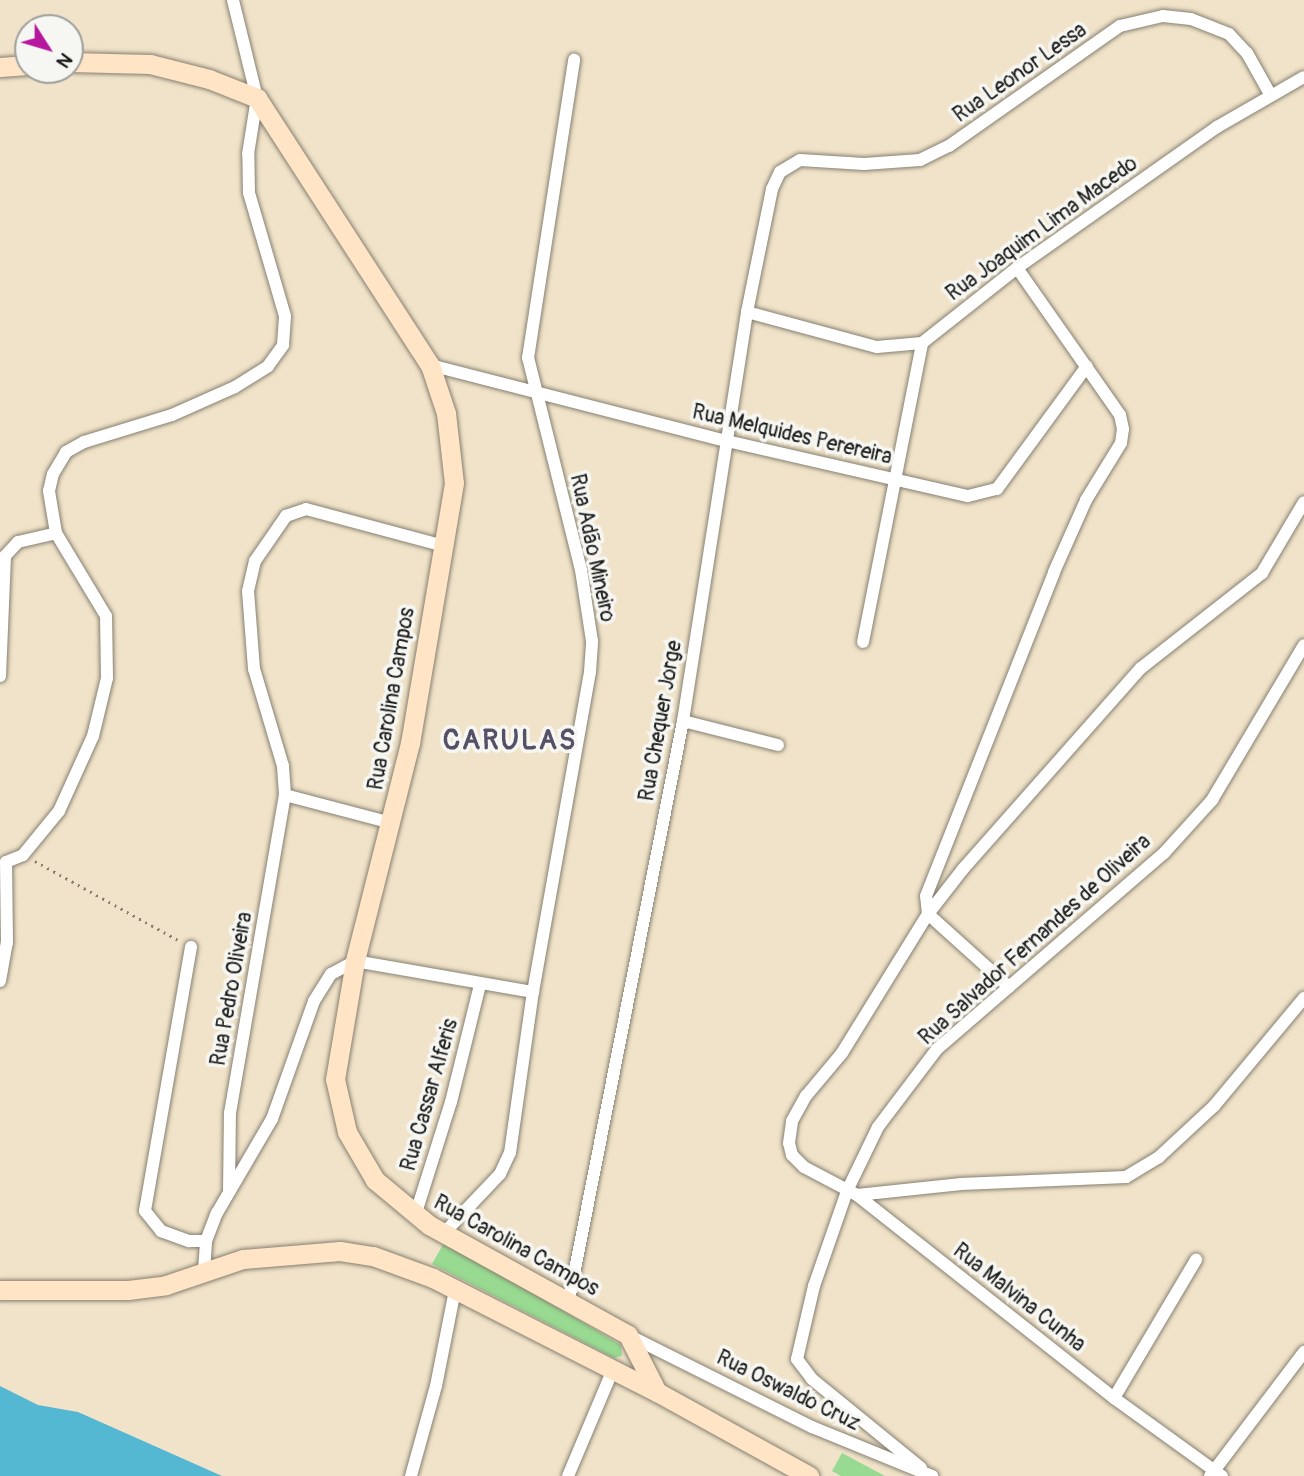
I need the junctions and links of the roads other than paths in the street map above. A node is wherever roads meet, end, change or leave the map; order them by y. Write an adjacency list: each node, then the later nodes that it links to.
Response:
1 (233, 0): 6 (street)
2 (574, 60): 13 (street, Rua Adão Mineiro)
3 (84, 62): 6 (main road)
4 (1304, 77): 5 (street, Rua Joaquim Lima Macedo)
5 (1270, 94): 7 (street, Rua Leonor Lessa); 8 (street, Rua Joaquim Lima Macedo)
6 (257, 98): 11 (main road, Rua Carolina Campos); 17 (street)
7 (800, 160): 9 (street, Rua Chequer Jorge)
8 (1017, 268): 10 (street, Rua Joaquim Lima Macedo); 12 (street)
9 (747, 312): 10 (street); 14 (street, Rua Chequer Jorge)
10 (922, 343): 15 (street)
11 (430, 365): 13 (street, Rua Melquides Perereira); 18 (main road, Rua Carolina Campos)
12 (1087, 366): 15 (street, Rua Melquides Perereira); 27 (street)
13 (537, 395): 14 (street, Rua Melquides Perereira); 33 (street, Rua Adão Mineiro)
14 (727, 441): 15 (street, Rua Melquides Perereira); 22 (street, Rua Chequer Jorge)
15 (892, 478): 19 (street)
16 (1304, 502): 27 (street)
17 (55, 533): 21 (street); 26 (street)
18 (444, 547): 24 (street, Rua Pedro Oliveira); 25 (main road, Rua Carolina Campos)
19 (863, 642)
20 (1304, 645): 32 (street, Rua Salvador Fernandes de Oliveira)
21 (0, 676)
22 (682, 721): 23 (street); 44 (street, Rua Chequer Jorge)
23 (778, 745)
24 (285, 795): 25 (street); 35 (street, Rua Pedro Oliveira)
25 (392, 823): 29 (main road, Rua Carolina Campos)
26 (3, 861): 30 (street)
27 (928, 914): 32 (street); 36 (street, Rua Malvina Cunha)
28 (191, 947): 39 (street)
29 (355, 961): 31 (street); 35 (street); 37 (main road, Rua Carolina Campos)
30 (0, 981)
31 (480, 985): 33 (street); 37 (street, Rua Cassar Alferis)
32 (1009, 987): 36 (street, Rua Salvador Fernandes de Oliveira)
33 (533, 992): 38 (street, Rua Adão Mineiro)
34 (1304, 998): 36 (street)
35 (229, 1191): 39 (street)
36 (852, 1193): 49 (street, Rua Malvina Cunha); 50 (street, Rua Salvador Fernandes de Oliveira)
37 (415, 1216): 38 (main road, Rua Carolina Campos)
38 (445, 1232): 44 (main road, Rua Carolina Campos)
39 (206, 1241): 41 (street)
40 (1196, 1260): 49 (street)
41 (204, 1271): 42 (main road); 43 (main road)
42 (0, 1290)
43 (455, 1290): 47 (main road); 52 (street)
44 (569, 1300): 45 (main road, Rua Carolina Campos)
45 (628, 1335): 48 (main road); 50 (street, Rua Oswaldo Cruz)
46 (1304, 1352): 51 (street)
47 (612, 1372): 48 (main road); 53 (street)
48 (657, 1392): 54 (main road)
49 (1114, 1398): 51 (street, Rua Malvina Cunha)
50 (921, 1468): 55 (street, Rua Oswaldo Cruz)
51 (1215, 1474)
52 (411, 1476)
53 (568, 1476)
54 (809, 1476)
55 (932, 1476)

